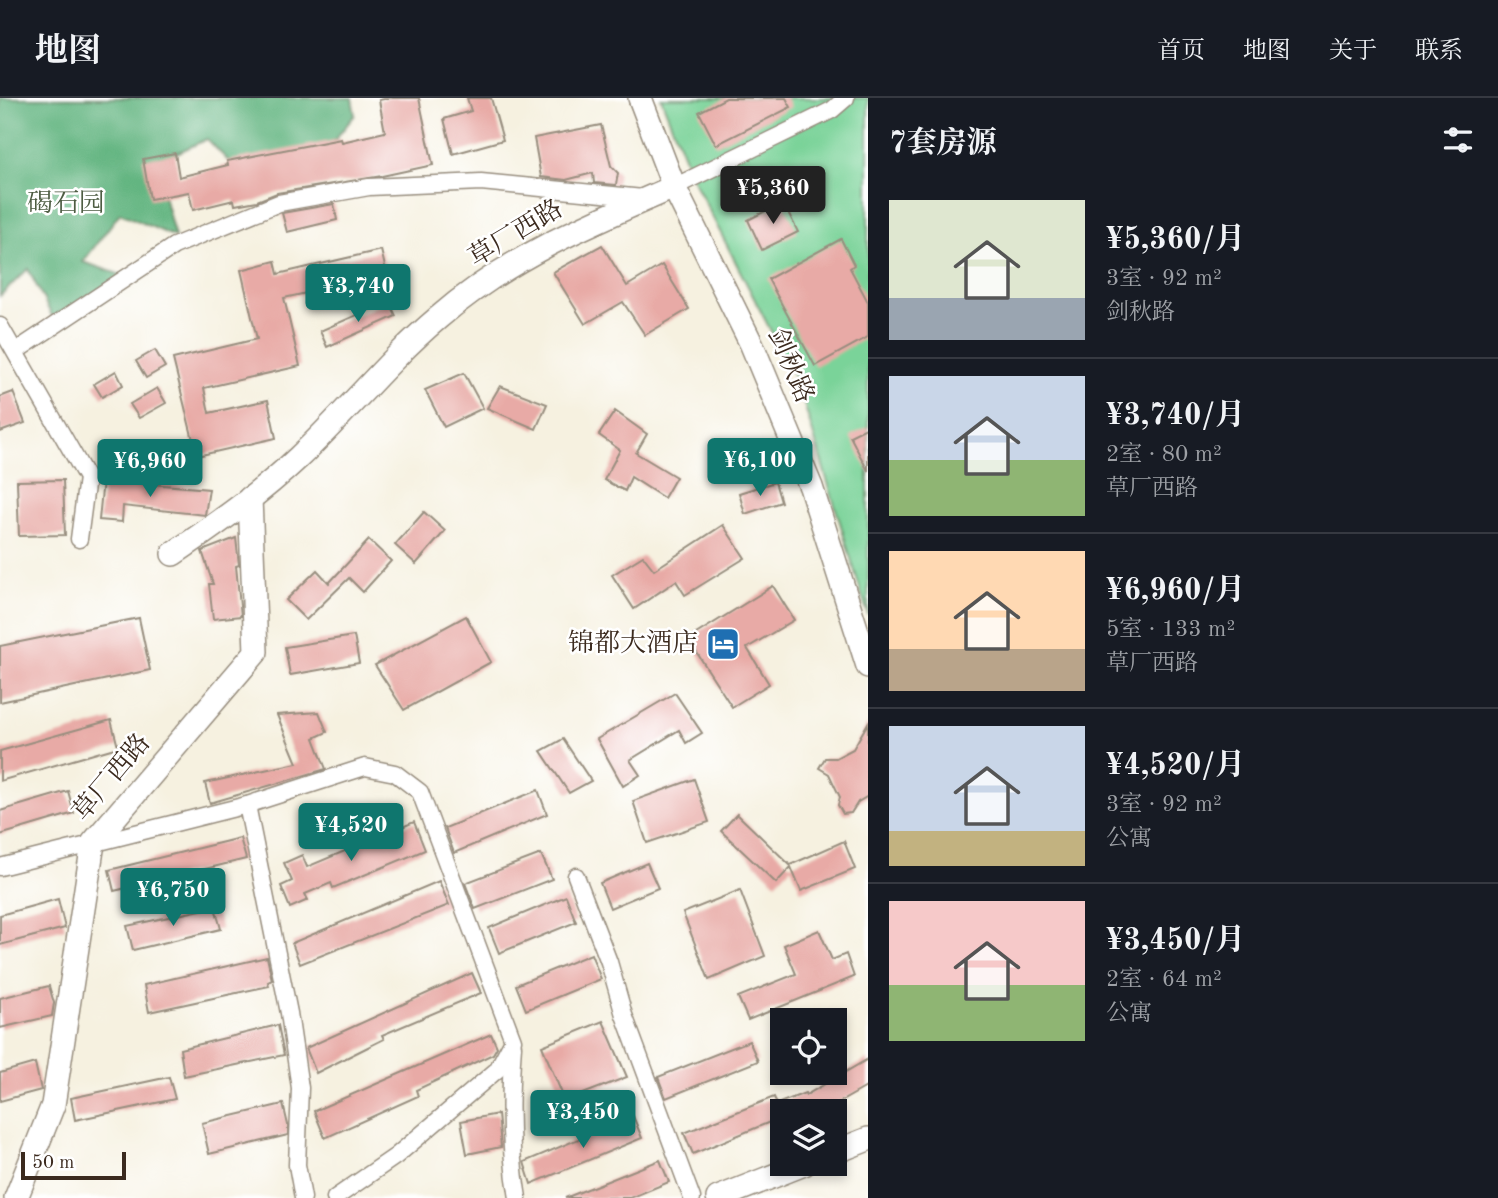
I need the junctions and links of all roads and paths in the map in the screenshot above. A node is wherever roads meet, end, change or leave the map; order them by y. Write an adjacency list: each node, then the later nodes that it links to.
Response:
1 (640, 98): 4 (main road, 剑秋路)
2 (846, 98): 3 (street)
3 (828, 104): 4 (street)
4 (674, 187): 5 (main road, 草厂西路); 11 (main road, 剑秋路)
5 (646, 199): 7 (street); 8 (main road, 草厂西路)
6 (0, 326): 7 (street)
7 (16, 351): 9 (street)
8 (250, 498): 10 (main road, 草厂西路); 13 (main road, 草厂西路)
9 (79, 539)
10 (173, 554)
11 (868, 666)
12 (247, 805): 13 (street); 16 (street); 21 (street)
13 (93, 843): 14 (street); 20 (main road, 草厂西路)
14 (0, 867)
15 (576, 876): 24 (street)
16 (513, 1040): 22 (street); 23 (street)
17 (868, 1139): 18 (main road)
18 (847, 1147)
19 (774, 1176): 25 (main road)
20 (16, 1198)
21 (303, 1198)
22 (335, 1198)
23 (518, 1198)
24 (692, 1198)
25 (718, 1198)

